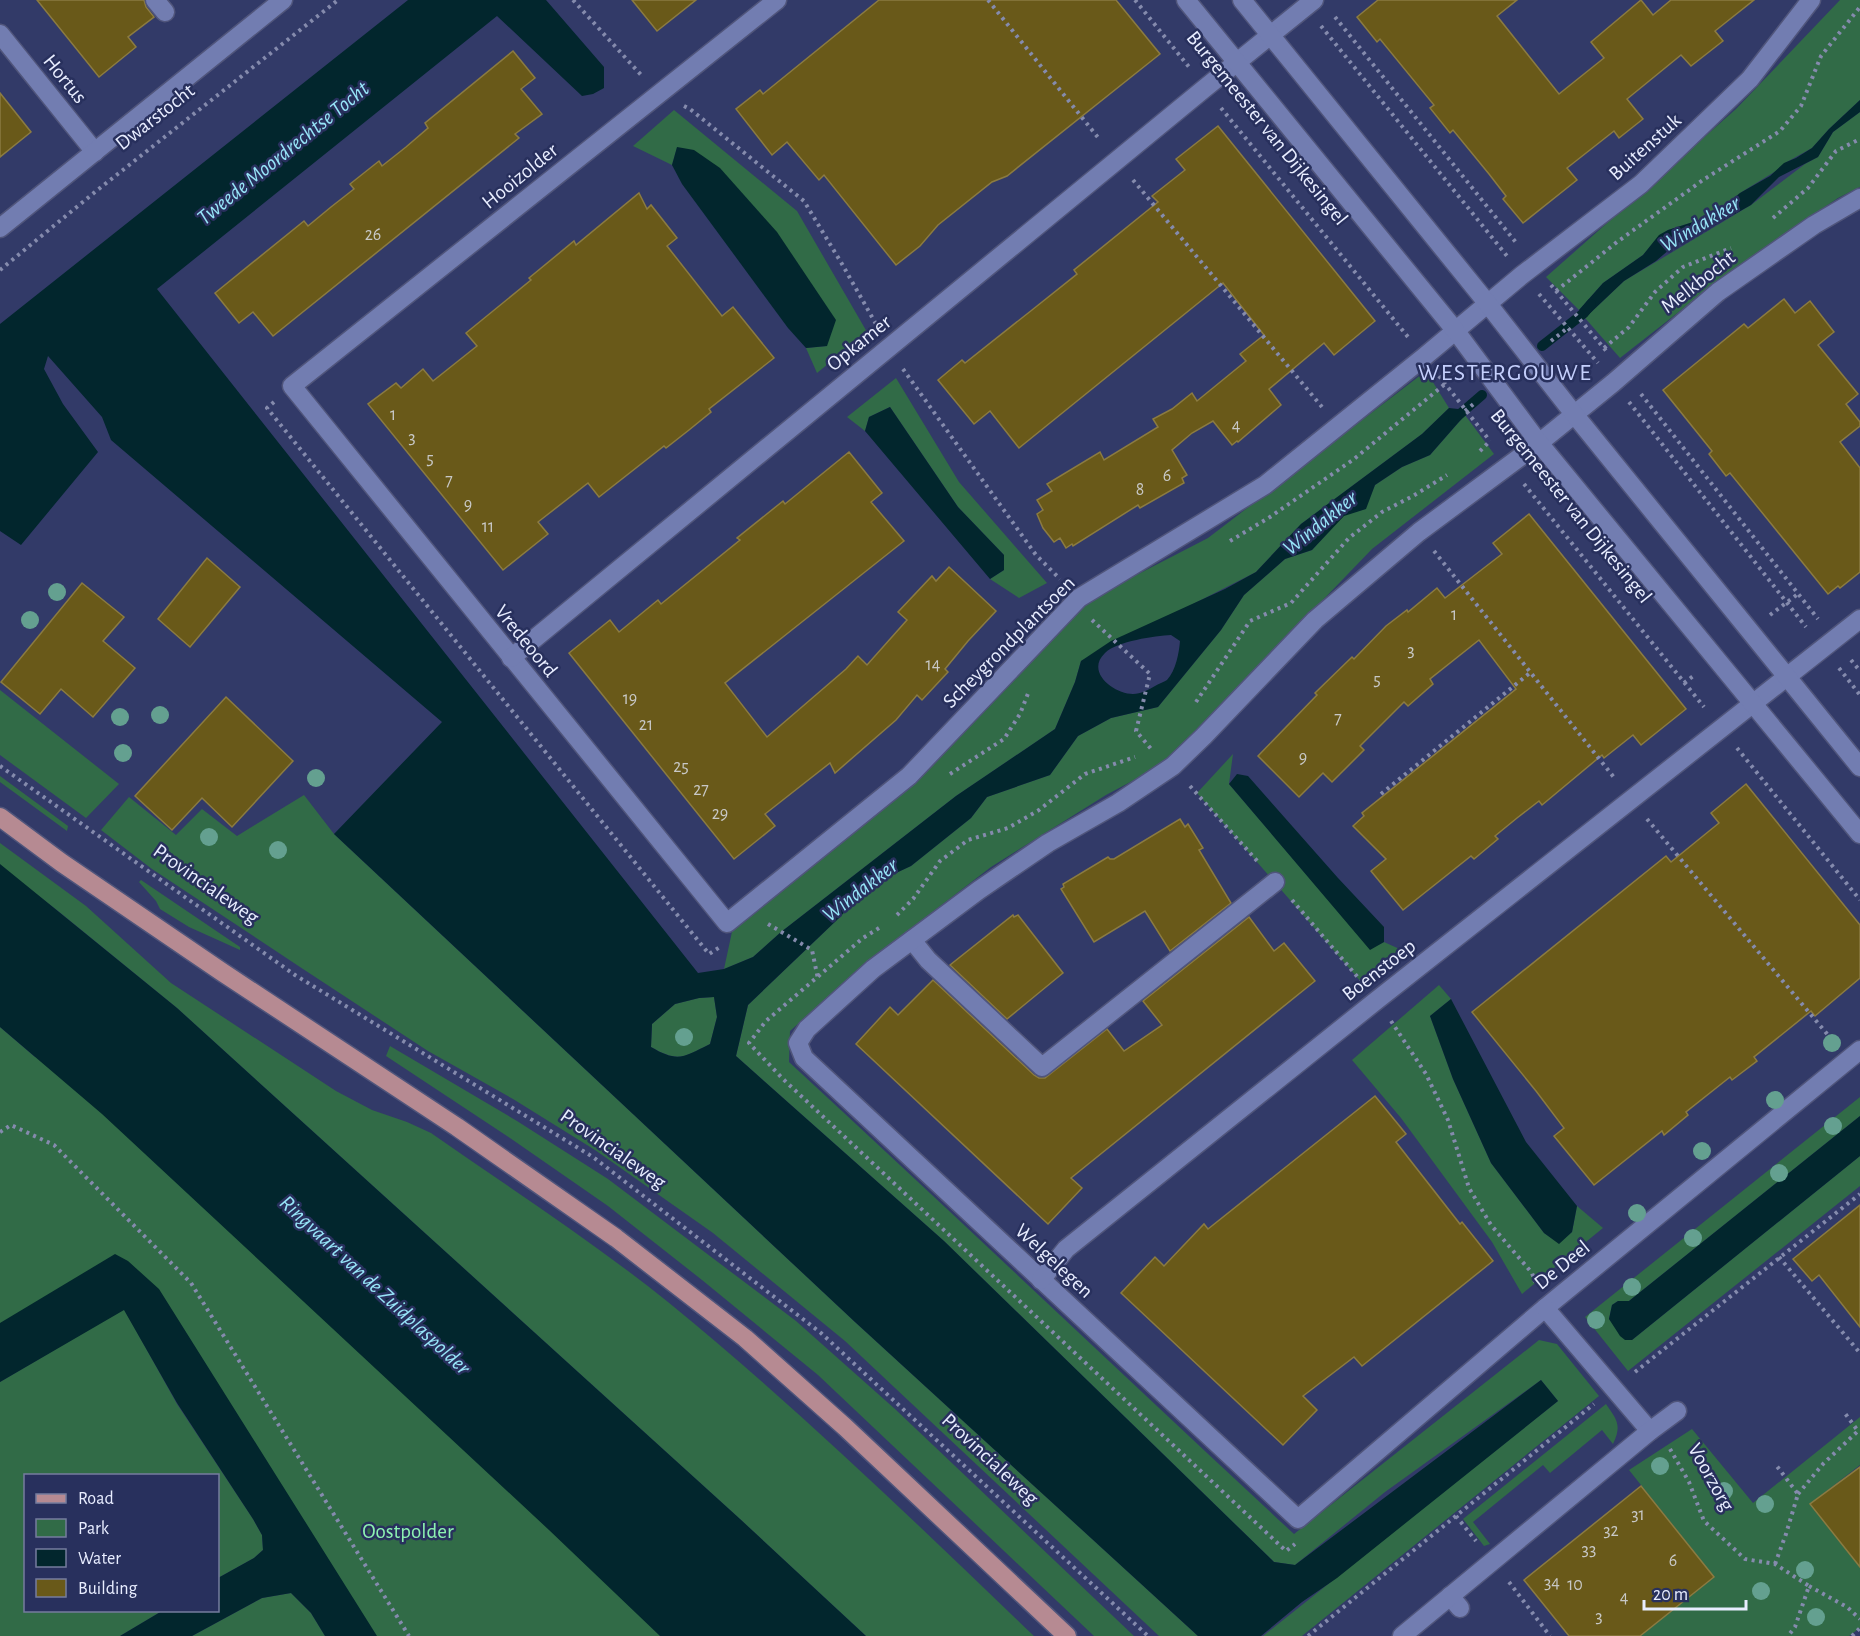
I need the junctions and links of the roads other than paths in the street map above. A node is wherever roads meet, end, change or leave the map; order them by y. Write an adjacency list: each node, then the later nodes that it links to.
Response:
1 (283, 0): 10 (street, Dwarstocht)
2 (777, 0): 15 (street, Hooizolder)
3 (1186, 0): 9 (street, Burgemeester van Dijkesingel)
4 (1242, 0): 8 (street)
5 (1811, 0): 13 (street, Buitenstuk)
6 (1316, 5): 8 (street, Opkamer)
7 (0, 34): 10 (street, Hortus)
8 (1271, 35): 9 (street, Opkamer); 13 (street)
9 (1236, 62): 14 (street, Burgemeester van Dijkesingel); 19 (street, Opkamer)
10 (95, 152): 12 (street, Dwarstocht)
11 (1860, 198): 16 (street, Melkbocht)
12 (0, 228)
13 (1488, 304): 14 (street, Buitenstuk); 16 (street)
14 (1455, 330): 17 (street, Burgemeester van Dijkesingel); 26 (street, Scheygrondplantsoen)
15 (292, 386): 19 (street, Vredeoord)
16 (1574, 414): 17 (street, Melkbocht); 20 (street)
17 (1539, 443): 21 (street, Burgemeester van Dijkesingel); 27 (street)
18 (1860, 619): 20 (street, Boenstoep)
19 (511, 658): 26 (street, Vredeoord)
20 (1786, 676): 21 (street, Boenstoep); 22 (street)
21 (1753, 703): 24 (street, Burgemeester van Dijkesingel); 29 (street, Boenstoep)
22 (1860, 767)
23 (0, 817): 34 (main road)
24 (1860, 834)
25 (1275, 882): 27 (street)
26 (727, 923)
27 (912, 940): 29 (street, Welgelegen)
28 (1860, 1050): 30 (street, De Deel)
29 (1041, 1280): 33 (street, Welgelegen)
30 (1545, 1308): 32 (street); 33 (street, De Deel)
31 (1677, 1411): 32 (street)
32 (1650, 1431): 35 (street)
33 (1298, 1519)
34 (1067, 1636)
35 (1402, 1636)

